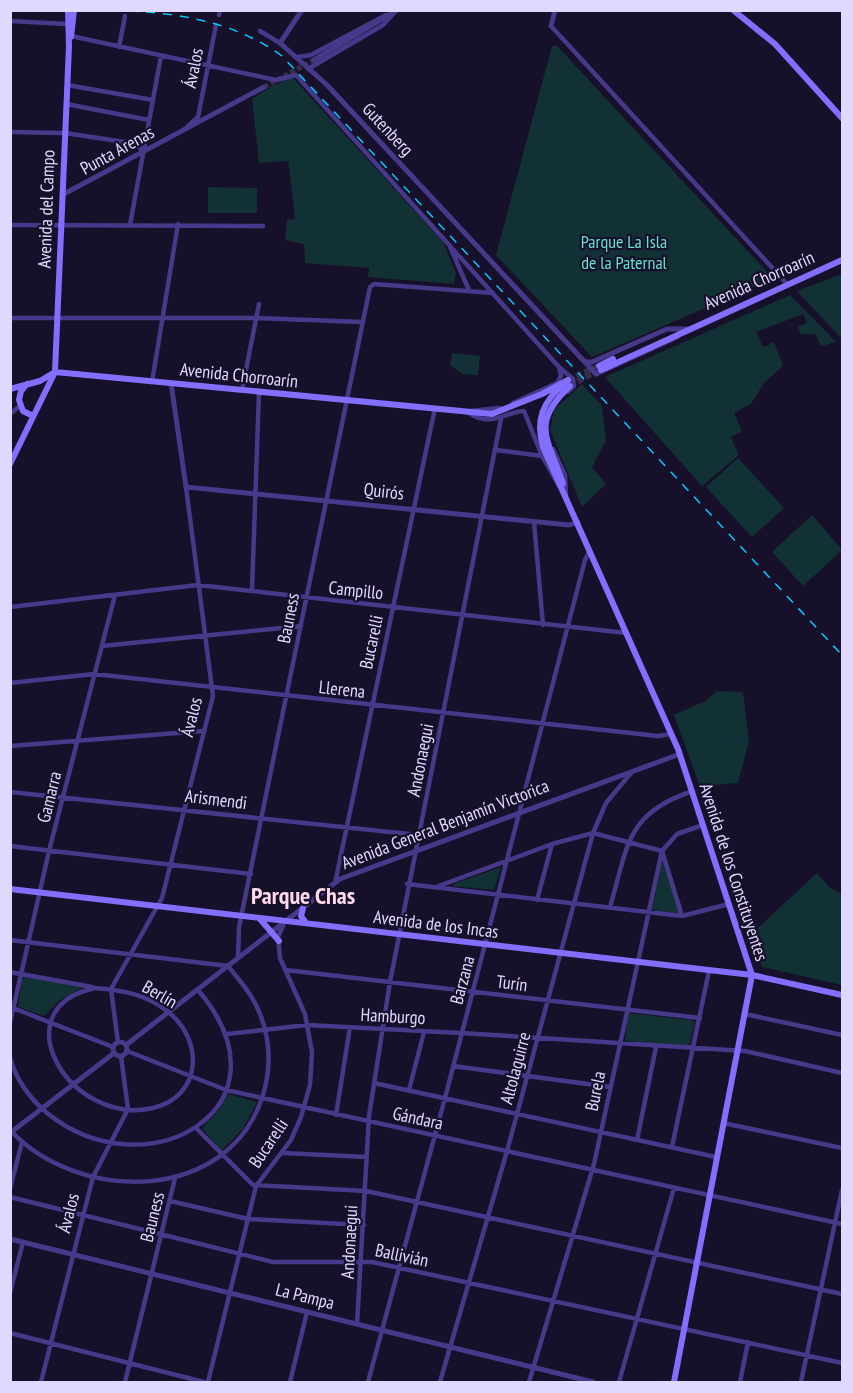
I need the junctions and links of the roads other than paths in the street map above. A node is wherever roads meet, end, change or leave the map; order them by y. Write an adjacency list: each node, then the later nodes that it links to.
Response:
1 (68, 10): 9 (main road, Avenida del Campo)
2 (74, 10): 13 (main road, Avenida del Campo)
3 (302, 10): 14 (street)
4 (555, 10): 11 (street)
5 (732, 10): 27 (main road)
6 (396, 11): 18 (street); 19 (street); 21 (street)
7 (125, 16): 16 (street)
8 (10, 21): 9 (street)
9 (67, 24): 15 (main road, Avenida del Campo)
10 (216, 26): 20 (street, Ávalos)
11 (551, 26): 41 (street)
12 (260, 31): 14 (street, Gutenberg)
13 (71, 36): 15 (main road, Avenida del Campo); 16 (street)
14 (280, 43): 18 (street, Gutenberg)
15 (69, 46): 22 (main road, Avenida del Campo)
16 (119, 47): 17 (street)
17 (161, 56): 20 (street); 24 (street)
18 (297, 57): 21 (street, Gutenberg)
19 (314, 60)
20 (209, 65): 26 (street, Ávalos); 39 (street, Gutenberg)
21 (308, 69): 51 (street, Gutenberg)
22 (67, 85): 24 (street); 25 (main road, Avenida del Campo)
23 (264, 87): 29 (street, Punta Arenas)
24 (153, 100): 28 (street)
25 (66, 104): 28 (street); 31 (main road, Avenida del Campo)
26 (198, 117): 29 (street, Punta Arenas)
27 (843, 118)
28 (149, 120): 32 (street)
29 (185, 130): 32 (street, Punta Arenas)
30 (10, 132): 31 (street)
31 (64, 133): 32 (street); 33 (main road, Avenida del Campo)
32 (141, 153): 33 (street, Punta Arenas); 36 (street)
33 (62, 195): 37 (main road, Avenida del Campo)
34 (178, 224): 36 (street); 38 (street); 47 (street)
35 (10, 225): 37 (street)
36 (130, 225): 37 (street)
37 (61, 226): 46 (main road, Avenida del Campo)
38 (263, 226)
39 (448, 242): 42 (street, Gutenberg); 43 (street, Gutenberg)
40 (843, 260): 41 (main road, Avenida Chorroarín)
41 (788, 284): 50 (main road, Avenida Chorroarín)
42 (469, 290): 43 (street); 49 (street, Bauness)
43 (493, 293): 52 (street)
44 (259, 304): 48 (street)
45 (10, 318): 46 (street)
46 (57, 318): 47 (street); 54 (main road, Avenida del Campo)
47 (163, 318): 48 (street); 57 (street)
48 (256, 318): 49 (street); 61 (street)
49 (362, 322): 64 (street, Bauness)
50 (688, 329): 53 (main road, Avenida Chorroarín); 53 (street, Avenida Chorroarín)
51 (585, 362): 53 (street, Avenida Chorroarín)
52 (559, 367): 55 (street); 56 (street)
53 (596, 368)
54 (55, 372): 57 (main road, Avenida Chorroarín); 59 (main road, Avenida Chorroarín); 70 (main road)
55 (561, 376): 56 (street); 68 (street)
56 (568, 381): 68 (main road, Avenida Chorroarín); 77 (main road, Avenida de los Constituyentes); 77 (street, Avenida de los Constituyentes)
57 (152, 382): 58 (main road, Avenida Chorroarín)
58 (171, 383): 61 (main road, Avenida Chorroarín); 75 (street, Ávalos)
59 (28, 384): 60 (main road, Avenida Chorroarín); 65 (main road)
60 (10, 389)
61 (242, 390): 62 (main road, Avenida Chorroarín)
62 (259, 392): 64 (main road, Avenida Chorroarín); 76 (street)
63 (10, 398): 65 (main road)
64 (346, 400): 66 (main road, Avenida Chorroarín); 78 (street, Bauness)
65 (19, 403): 69 (street); 70 (main road)
66 (435, 408): 68 (main road, Avenida Chorroarín); 79 (street, Bucarelli)
67 (524, 411): 71 (street, Avenida Chorroarín); 73 (street, Avenida de los Constituyentes)
68 (467, 412): 71 (street, Avenida Chorroarín)
69 (10, 414)
70 (33, 416): 74 (main road)
71 (501, 418): 72 (street, Andonaegui)
72 (496, 450): 73 (street); 80 (street, Andonaegui)
73 (542, 456): 77 (street, Avenida de los Constituyentes)
74 (10, 464)
75 (186, 487): 76 (street, Quirós); 84 (street, Ávalos)
76 (255, 494): 78 (street, Quirós); 85 (street)
77 (566, 496): 82 (main road, Avenida de los Constituyentes)
78 (326, 500): 79 (street, Quirós); 87 (street, Bauness)
79 (413, 510): 80 (street, Quirós); 89 (street, Bucarelli)
80 (483, 516): 81 (street, Quirós); 90 (street, Andonaegui)
81 (534, 522): 82 (street, Quirós); 91 (street)
82 (578, 522): 83 (main road, Avenida de los Constituyentes)
83 (590, 550): 93 (street, Barzana); 94 (main road, Avenida de los Constituyentes)
84 (198, 585): 85 (street, Campillo); 86 (street, Campillo); 95 (street, Ávalos)
85 (252, 590): 87 (street, Campillo)
86 (115, 595): 88 (street, Campillo); 96 (street, Gamarra)
87 (306, 598): 89 (street, Campillo); 92 (street, Bauness)
88 (10, 607)
89 (392, 608): 90 (street, Campillo); 101 (street, Bucarelli)
90 (462, 616): 91 (street, Campillo); 102 (street, Andonaegui)
91 (543, 624): 93 (street, Campillo)
92 (300, 626): 95 (street); 100 (street, Bauness)
93 (568, 627): 94 (street, Campillo); 103 (street, Barzana)
94 (626, 633): 105 (main road, Avenida de los Constituyentes)
95 (205, 637): 96 (street); 99 (street, Ávalos)
96 (102, 646): 97 (street, Gamarra)
97 (94, 674): 98 (street, Llerena); 99 (street, Llerena); 106 (street, Gamarra)
98 (10, 683)
99 (212, 688): 100 (street, Llerena); 104 (street, Ávalos)
100 (285, 697): 101 (street, Llerena); 115 (street, Bauness)
101 (371, 706): 102 (street, Llerena); 117 (street, Bucarelli)
102 (443, 713): 103 (street, Llerena); 119 (street, Andonaegui)
103 (543, 724): 105 (street, Llerena); 114 (street, Barzana)
104 (203, 731): 106 (street); 113 (street, Ávalos)
105 (671, 734): 108 (main road, Avenida de los Constituyentes)
106 (78, 739): 107 (street); 112 (street, Gamarra)
107 (10, 746)
108 (680, 754): 109 (street, Avenida General Benjamín Victorica); 111 (main road, Avenida de los Constituyentes)
109 (633, 771): 114 (street, Avenida General Benjamín Victorica); 118 (street, Altolaguirre)
110 (10, 792): 112 (street, Arismendi)
111 (693, 792): 116 (main road, Avenida de los Constituyentes); 120 (street)
112 (63, 798): 113 (street, Arismendi); 124 (street, Gamarra)
113 (184, 809): 115 (street, Arismendi); 127 (street, Ávalos)
114 (520, 811): 125 (street, Avenida General Benjamín Victorica); 126 (street, Barzana)
115 (261, 818): 117 (street, Arismendi); 128 (street, Bauness)
116 (703, 825): 123 (street); 136 (main road, Avenida de los Constituyentes)
117 (346, 826): 119 (street, Arismendi); 129 (street, Bucarelli)
118 (593, 833): 120 (street); 121 (street); 137 (street, Altolaguirre)
119 (419, 836): 125 (street, Andonaegui)
120 (630, 841): 123 (street); 139 (street)
121 (552, 844): 126 (street); 135 (street)
122 (10, 846): 124 (street)
123 (662, 850): 141 (street, Burela); 143 (street)
124 (49, 851): 127 (street); 133 (street, Gamarra)
125 (415, 851): 129 (street, Avenida General Benjamín Victorica); 130 (street, Andonaegui)
126 (507, 860): 131 (street); 134 (street, Barzana)
127 (171, 865): 128 (street); 138 (street, Ávalos)
128 (250, 874): 142 (street, Bauness)
129 (335, 883): 140 (street, Avenida General Benjamín Victorica)
130 (407, 884): 131 (street); 148 (street, Andonaegui)
131 (435, 887): 134 (street)
132 (10, 889): 133 (main road, Avenida de los Incas)
133 (39, 892): 138 (main road, Avenida de los Incas); 151 (street, Gamarra)
134 (497, 895): 135 (street); 152 (street, Barzana)
135 (537, 900): 137 (street)
136 (729, 903): 143 (street); 162 (main road, Avenida de los Constituyentes)
137 (572, 905): 139 (street); 154 (street, Altolaguirre)
138 (158, 906): 142 (main road, Avenida de los Incas); 153 (street, Ávalos)
139 (610, 907): 141 (street)
140 (303, 908): 145 (street, Avenida General Benjamín Victorica); 146 (main road)
141 (650, 913): 143 (street); 156 (street, Burela)
142 (242, 916): 144 (main road, Avenida de los Incas); 155 (street, Bauness)
143 (682, 916)
144 (259, 918): 145 (main road, Avenida de los Incas); 147 (main road)
145 (285, 921): 146 (main road, Avenida de los Incas); 147 (street, Avenida General Benjamín Victorica); 150 (street)
146 (306, 923): 148 (main road, Avenida de los Incas)
147 (273, 931): 150 (main road); 155 (street, Avenida General Benjamín Victorica)
148 (397, 934): 152 (main road, Avenida de los Incas); 163 (street, Andonaegui)
149 (10, 940): 151 (street)
150 (279, 941): 158 (street, Bucarelli)
151 (28, 942): 153 (street); 161 (street, Gamarra)
152 (485, 944): 154 (main road, Avenida de los Incas); 167 (street, Barzana)
153 (131, 953): 157 (street); 165 (street, Ávalos)
154 (560, 953): 156 (main road, Avenida de los Incas); 169 (street, Altolaguirre)
155 (238, 958): 157 (street, Avenida General Benjamín Victorica)
156 (638, 962): 159 (main road, Avenida de los Incas); 171 (street, Burela)
157 (228, 966): 166 (street, Avenida General Benjamín Victorica); 180 (street, Bauness)
158 (286, 970): 163 (street, Turín); 177 (street, Bucarelli)
159 (709, 971): 162 (main road, Avenida de los Incas); 174 (street)
160 (10, 972): 161 (street)
161 (21, 973): 164 (street); 170 (street, Gamarra)
162 (752, 975): 168 (main road, Avenida de los Incas); 173 (main road, Avenida de los Constituyentes)
163 (390, 982): 167 (street, Turín); 179 (street, Andonaegui)
164 (95, 988): 165 (street, Berlín); 175 (street, Berlín)
165 (111, 989): 172 (street, Berlín); 186 (street)
166 (198, 990): 172 (street, Avenida General Benjamín Victorica); 183 (street)
167 (473, 991): 169 (street, Turín); 182 (street, Barzana)
168 (843, 995)
169 (548, 1001): 171 (street, Turín); 185 (street, Altolaguirre)
170 (12, 1008): 175 (street); 176 (street, Gamarra)
171 (626, 1010): 174 (street, Turín); 187 (street, Burela)
172 (169, 1012): 189 (street, Avenida General Benjamín Victorica); 197 (street, Berlín)
173 (745, 1014): 184 (street); 192 (main road, Avenida de los Constituyentes)
174 (700, 1018): 190 (street)
175 (47, 1020): 191 (street); 200 (street)
176 (10, 1023)
177 (307, 1025): 178 (street, Hamburgo); 180 (street, Hamburgo); 206 (street, Bucarelli)
178 (350, 1028): 179 (street, Hamburgo); 210 (street)
179 (382, 1029): 181 (street, Hamburgo); 199 (street, Andonaegui)
180 (266, 1030): 183 (street, Hamburgo); 204 (street, Bauness)
181 (424, 1032): 182 (street, Hamburgo); 203 (street)
182 (461, 1034): 185 (street, Hamburgo); 195 (street, Barzana)
183 (227, 1035): 202 (street)
184 (843, 1035)
185 (538, 1039): 187 (street, Hamburgo); 198 (street, Altolaguirre)
186 (118, 1042): 189 (street); 191 (street)
187 (619, 1044): 188 (street, Hamburgo); 201 (street, Burela)
188 (656, 1047): 190 (street, Hamburgo); 217 (street)
189 (126, 1048): 193 (street, Avenida General Benjamín Victorica); 197 (street, Gándara)
190 (693, 1048): 192 (street, Hamburgo); 220 (street)
191 (113, 1050): 193 (street); 200 (street)
192 (737, 1051): 196 (street, Hamburgo); 212 (main road, Avenida de los Constituyentes)
193 (121, 1056): 208 (street)
194 (11, 1059): 207 (street)
195 (453, 1066): 198 (street); 205 (street, Barzana)
196 (843, 1073)
197 (192, 1077): 202 (street, Gándara); 208 (street)
198 (527, 1077): 201 (street); 209 (street, Altolaguirre)
199 (374, 1083): 203 (street); 211 (street, Andonaegui)
200 (70, 1087): 207 (street); 208 (street)
201 (610, 1087): 215 (street, Burela)
202 (226, 1090): 204 (street, Gándara); 213 (street)
203 (409, 1090): 205 (street)
204 (262, 1098): 206 (street, Gándara); 224 (street, Bauness)
205 (445, 1098): 209 (street); 216 (street, Barzana)
206 (304, 1107): 210 (street, Gándara); 223 (street, Bucarelli)
207 (42, 1108): 214 (street); 219 (street)
208 (128, 1109): 219 (street, Ávalos)
209 (517, 1113): 215 (street); 222 (street, Altolaguirre)
210 (336, 1114): 211 (street, Gándara)
211 (368, 1122): 216 (street, Gándara); 226 (street, Andonaegui)
212 (723, 1123): 221 (street); 225 (main road, Avenida de los Constituyentes)
213 (196, 1128): 219 (street); 224 (street)
214 (11, 1131): 218 (street)
215 (600, 1132): 217 (street); 227 (street, Burela)
216 (435, 1136): 222 (street, Gándara); 238 (street, Barzana)
217 (637, 1140): 220 (street)
218 (22, 1142): 228 (street); 232 (street)
219 (111, 1143): 228 (street, Ávalos)
220 (672, 1148): 225 (street)
221 (843, 1148)
222 (507, 1151): 227 (street, Gándara); 240 (street, Altolaguirre)
223 (283, 1153): 226 (street); 230 (street, Bucarelli)
224 (222, 1155): 229 (street, Bauness); 230 (street)
225 (716, 1156): 235 (main road, Avenida de los Constituyentes)
226 (367, 1157): 233 (street, Andonaegui)
227 (591, 1170): 231 (street, Gándara); 246 (street, Burela)
228 (93, 1177): 229 (street); 239 (street, Ávalos)
229 (175, 1178): 237 (street, Bauness)
230 (256, 1186): 233 (street); 241 (street, Bucarelli)
231 (674, 1188): 235 (street, Gándara); 251 (street)
232 (10, 1189)
233 (366, 1191): 238 (street); 244 (street, Andonaegui)
234 (843, 1191): 242 (street)
235 (709, 1195): 242 (street, Gándara); 253 (main road, Avenida de los Constituyentes)
236 (10, 1197): 239 (street, Ballivián)
237 (170, 1201): 241 (street); 245 (street, Bauness)
238 (417, 1202): 240 (street); 254 (street, Barzana)
239 (83, 1214): 245 (street, Ballivián); 250 (street, Ávalos)
240 (488, 1217): 246 (street); 256 (street, Altolaguirre)
241 (248, 1219): 244 (street); 249 (street, Bucarelli)
242 (836, 1222): 243 (street, Gándara); 257 (street)
243 (843, 1224)
244 (364, 1225): 252 (street, Andonaegui)
245 (162, 1234): 249 (street, Ballivián); 255 (street, Bauness)
246 (572, 1235): 251 (street); 261 (street, Burela)
247 (10, 1239): 248 (street, La Pampa)
248 (23, 1242): 250 (street, La Pampa); 258 (street)
249 (239, 1253): 252 (street, Ballivián); 259 (street, Bucarelli)
250 (74, 1254): 255 (street, La Pampa); 269 (street, Ávalos)
251 (656, 1254): 253 (street); 263 (street)
252 (362, 1261): 254 (street, Ballivián); 264 (street, Andonaegui)
253 (696, 1263): 257 (street); 265 (main road, Avenida de los Constituyentes)
254 (400, 1268): 256 (street, Ballivián); 266 (street, Barzana)
255 (152, 1274): 259 (street, La Pampa); 272 (street, Bauness)
256 (468, 1283): 261 (street, Ballivián); 270 (street, Altolaguirre)
257 (821, 1290): 260 (street); 271 (street)
258 (10, 1293)
259 (230, 1293): 262 (street, La Pampa); 277 (street, Bucarelli)
260 (843, 1294)
261 (553, 1300): 263 (street, Ballivián); 274 (street, Burela)
262 (307, 1312): 264 (street, La Pampa); 278 (street)
263 (637, 1319): 265 (street, Ballivián); 283 (street)
264 (357, 1324): 266 (street, La Pampa)
265 (683, 1329): 268 (street, Ballivián); 284 (main road, Avenida de los Constituyentes)
266 (383, 1330): 270 (street, La Pampa); 279 (street, Barzana)
267 (10, 1333): 269 (street)
268 (748, 1342): 271 (street, Ballivián); 285 (street)
269 (51, 1343): 272 (street); 275 (street, Ávalos)
270 (450, 1347): 274 (street, La Pampa); 280 (street, Altolaguirre)
271 (807, 1355): 273 (street, Ballivián); 286 (street)
272 (130, 1363): 276 (street, Bauness); 277 (street)
273 (843, 1363)
274 (534, 1368): 281 (street, Burela); 282 (street, La Pampa)
275 (41, 1383)
276 (125, 1383)
277 (206, 1383)
278 (290, 1383)
279 (368, 1383)
280 (440, 1383)
281 (529, 1383)
282 (593, 1383)
283 (619, 1383)
284 (674, 1383)
285 (740, 1383)
286 (801, 1383)

